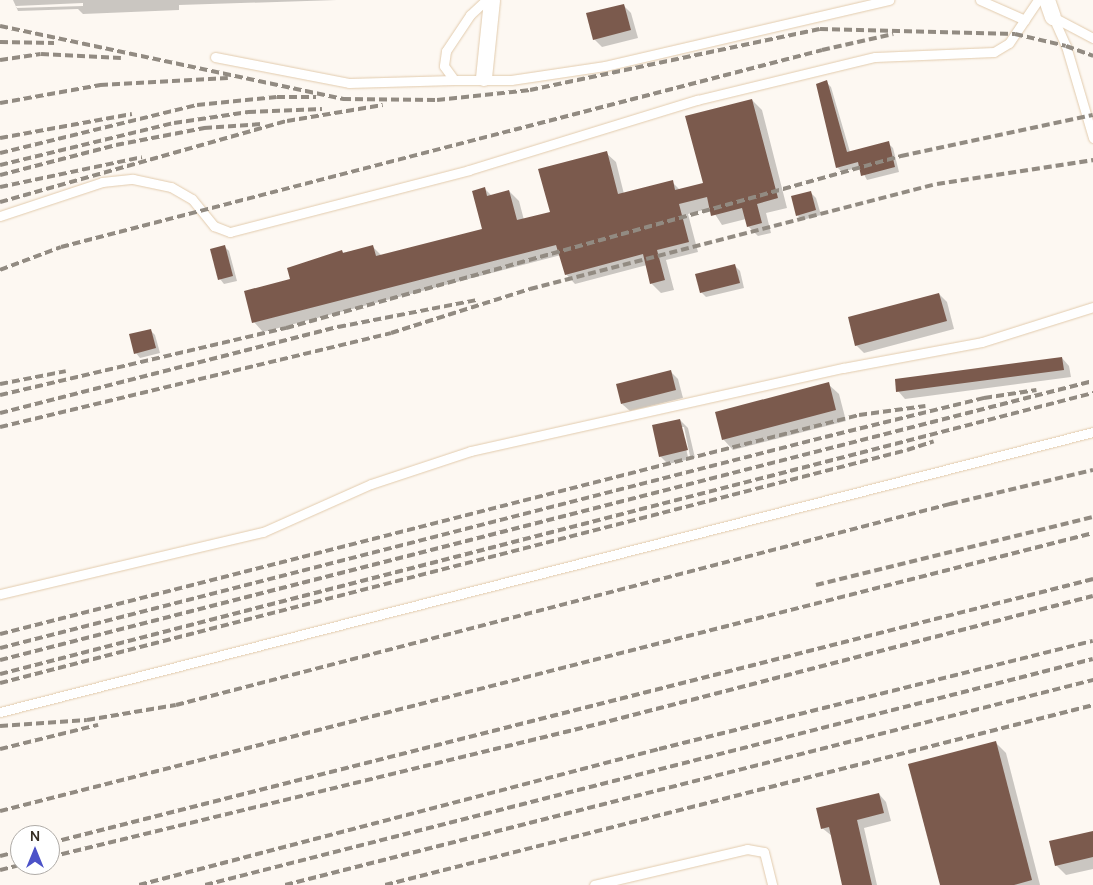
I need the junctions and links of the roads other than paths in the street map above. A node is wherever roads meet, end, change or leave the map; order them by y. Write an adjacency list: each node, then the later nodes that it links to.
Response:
1 (486, 0): 12 (lane)
2 (492, 0): 11 (street)
3 (889, 0): 11 (lane)
4 (980, 0): 8 (lane)
5 (1038, 0): 8 (lane)
6 (1047, 0): 7 (street)
7 (1053, 17): 9 (lane); 13 (lane)
8 (1025, 20): 14 (lane)
9 (1093, 38)
10 (216, 57): 12 (lane)
11 (484, 78): 12 (lane)
12 (454, 80)
13 (1093, 138)
14 (0, 216)
15 (1093, 307): 17 (lane)
16 (1093, 432): 18 (lane)
17 (0, 594)
18 (0, 712)
19 (594, 885): 20 (lane)
20 (772, 885)

